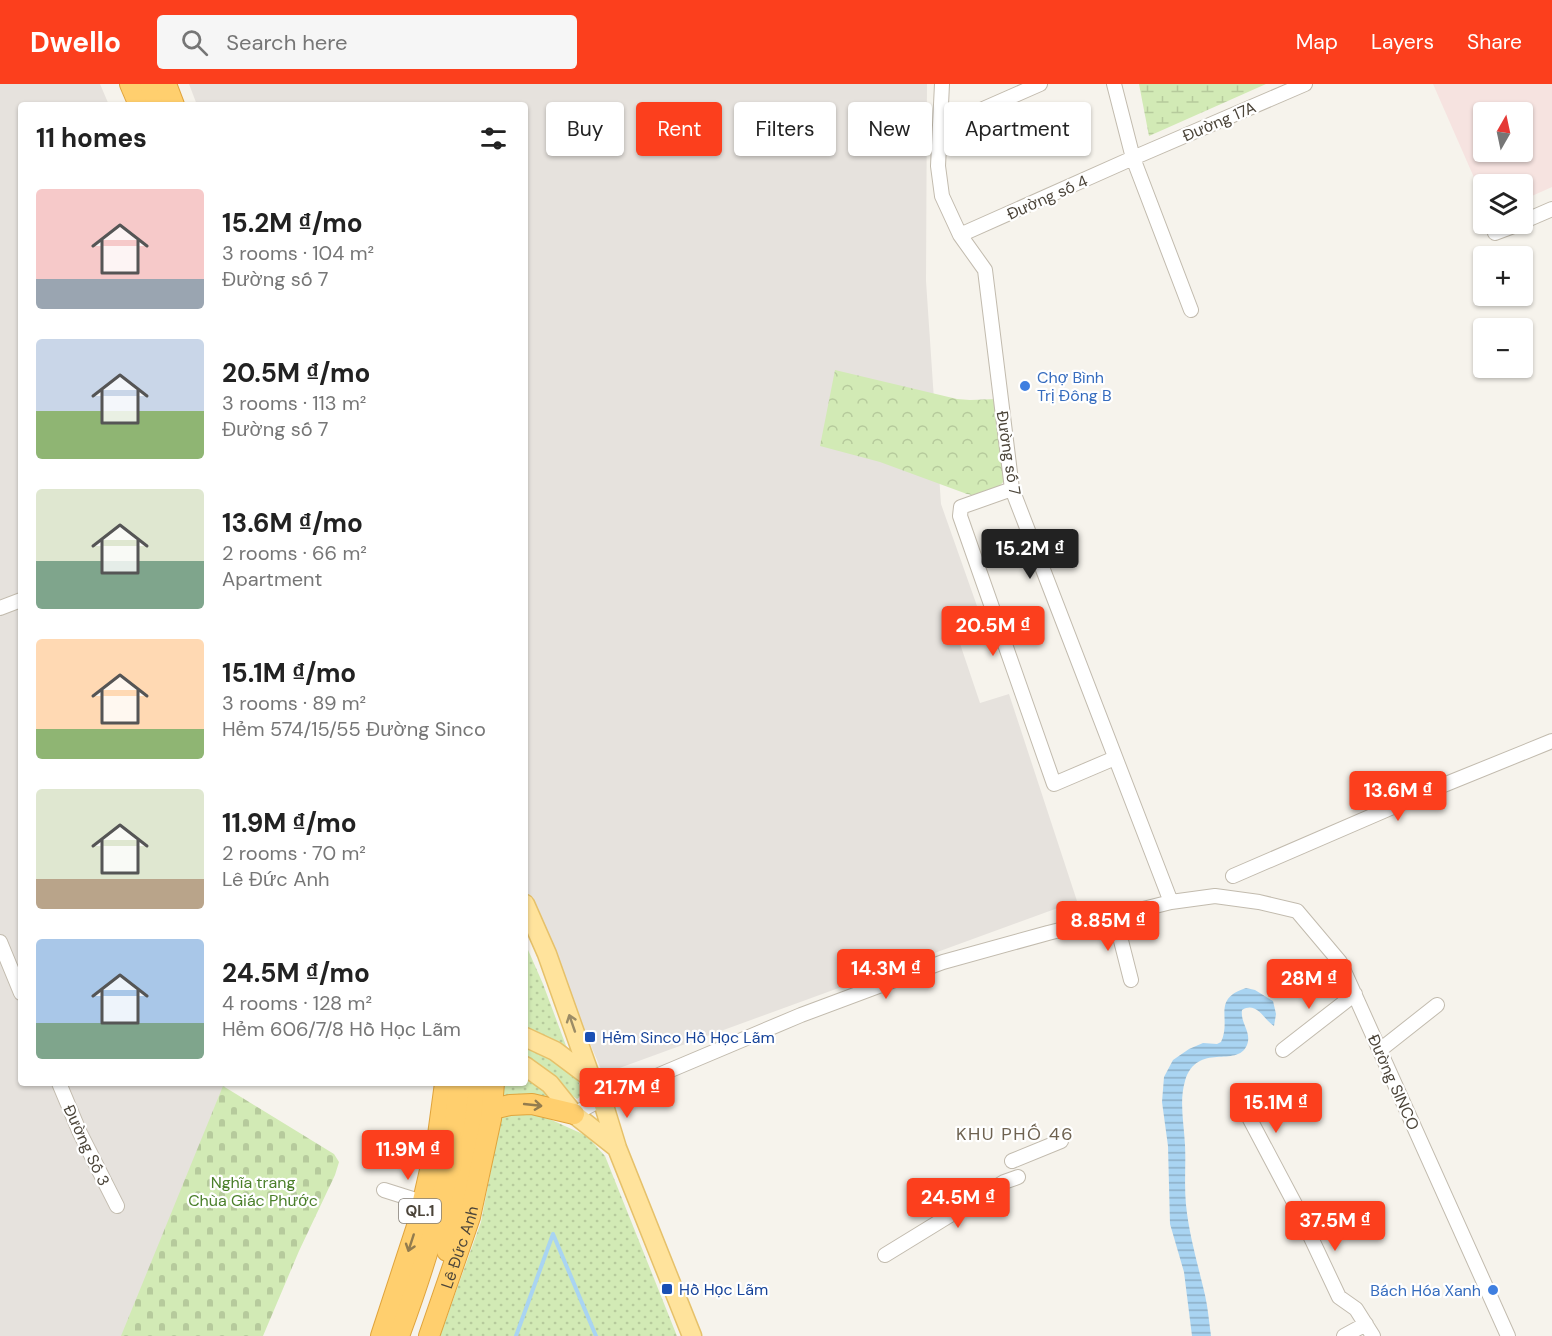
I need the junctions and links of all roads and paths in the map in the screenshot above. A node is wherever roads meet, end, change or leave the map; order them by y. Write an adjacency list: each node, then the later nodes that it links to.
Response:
1 (130, 84): 9 (highway)
2 (150, 84): 10 (highway)
3 (166, 84): 11 (highway)
4 (180, 84): 12 (highway)
5 (942, 84): 13 (street, Đường số 7)
6 (1040, 84): 13 (street)
7 (1114, 84): 14 (street)
8 (1305, 84): 14 (street, Đường 17A)
9 (138, 102)
10 (157, 102)
11 (173, 102)
12 (187, 102)
13 (940, 128): 17 (street, Đường số 7)
14 (1133, 158): 17 (street, Đường số 4); 18 (street)
15 (1552, 209): 16 (street)
16 (1533, 218)
17 (960, 235): 19 (street, Đường số 7)
18 (1191, 310)
19 (1012, 489): 23 (street, Đường số 7); 23 (street)
20 (18, 601): 21 (street)
21 (0, 608)
22 (1552, 741): 24 (street)
23 (1115, 758): 25 (street, Đường số 7)
24 (1233, 876)
25 (1171, 902): 27 (street, Đường SINCO); 31 (street, Đường SINCO)
26 (528, 911): 37 (main road, one-way to 26)
27 (1115, 917): 29 (street); 43 (street, Đường SINCO)
28 (0, 942): 30 (street)
29 (1131, 980)
30 (18, 986)
31 (1355, 994): 34 (street); 35 (street, Đường SINCO)
32 (1437, 1005): 35 (street)
33 (528, 1038): 37 (main road)
34 (1283, 1050)
35 (1380, 1050): 62 (street, Đường SINCO)
36 (528, 1068): 46 (main road)
37 (591, 1078): 43 (main road)
38 (60, 1086): 53 (street, Đường Số 3)
39 (445, 1086): 52 (highway, QL.1)
40 (459, 1086): 57 (highway, Lê Đức Anh / QL.1)
41 (480, 1086): 45 (highway, Lê Đức Anh / QL.1)
42 (493, 1086): 45 (highway, Lê Đức Anh / QL.1)
43 (602, 1099): 46 (street, Đường SINCO); 48 (main road)
44 (1244, 1108): 55 (street)
45 (484, 1111): 46 (highway, one-way to 46); 58 (highway, Lê Đức Anh / QL.1); 59 (highway, Lê Đức Anh / QL.1)
46 (574, 1114): 48 (main road)
47 (1061, 1141): 49 (street)
48 (617, 1148): 60 (main road)
49 (1012, 1161)
50 (1018, 1177): 54 (street)
51 (384, 1190): 52 (street)
52 (423, 1202): 56 (highway, QL.1, one-way to 56)
53 (117, 1206)
54 (885, 1255)
55 (1370, 1330): 61 (street)
56 (381, 1336)
57 (399, 1336)
58 (417, 1336)
59 (429, 1336)
60 (692, 1336)
61 (1344, 1336)
62 (1508, 1336)

